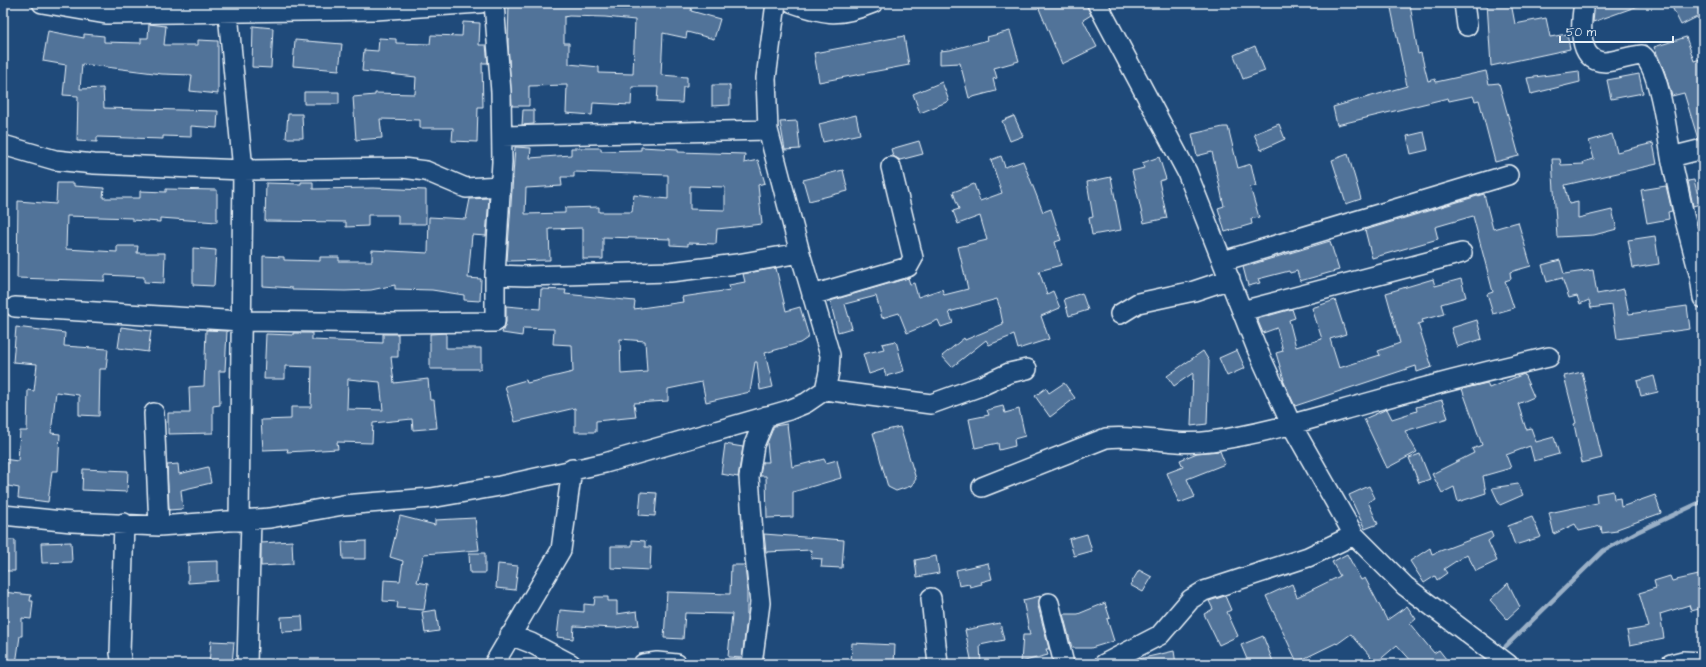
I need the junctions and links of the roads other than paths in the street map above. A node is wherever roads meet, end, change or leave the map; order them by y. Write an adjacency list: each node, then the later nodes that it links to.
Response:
1 (42, 3): 10 (street)
2 (480, 3): 10 (street)
3 (494, 3): 13 (street)
4 (776, 3): 12 (street)
5 (793, 3): 6 (street)
6 (873, 3)
7 (1097, 3): 23 (street)
8 (1464, 3): 11 (street)
9 (1584, 3): 16 (street)
10 (228, 7): 18 (street)
11 (1467, 26)
12 (768, 130): 13 (street); 22 (street)
13 (502, 136): 20 (street)
14 (3, 145): 18 (street)
15 (1703, 149): 16 (street)
16 (1671, 157): 27 (street)
17 (892, 167): 26 (street)
18 (243, 170): 20 (street); 31 (street)
19 (1508, 175): 23 (street)
20 (500, 186): 24 (street)
21 (1462, 252): 29 (street)
22 (800, 253): 24 (street); 26 (street)
23 (1223, 261): 25 (street)
24 (495, 275): 31 (street)
25 (1230, 279): 29 (street); 30 (street)
26 (812, 296): 34 (street)
27 (1703, 298)
28 (15, 307): 31 (street)
29 (1242, 311): 37 (street)
30 (1120, 314)
31 (241, 321): 41 (street)
32 (1549, 357): 37 (street)
33 (1027, 368): 34 (street)
34 (825, 390): 36 (street)
35 (154, 413): 43 (street)
36 (766, 416): 38 (street); 55 (street)
37 (1292, 424): 39 (street); 44 (street)
38 (572, 469): 41 (street); 47 (street)
39 (982, 487)
40 (3, 516): 42 (street)
41 (245, 520): 43 (street); 50 (street)
42 (124, 523): 43 (street); 49 (street)
43 (159, 526)
44 (1354, 536): 58 (street); 59 (street)
45 (931, 598): 56 (street)
46 (1049, 603): 57 (street)
47 (510, 635): 51 (street); 52 (street)
48 (1703, 662): 60 (street)
49 (122, 664)
50 (247, 664)
51 (494, 664)
52 (571, 664)
53 (643, 664): 54 (street)
54 (677, 664)
55 (752, 664)
56 (938, 664)
57 (1064, 664)
58 (1104, 664)
59 (1508, 664)
60 (1671, 664)

